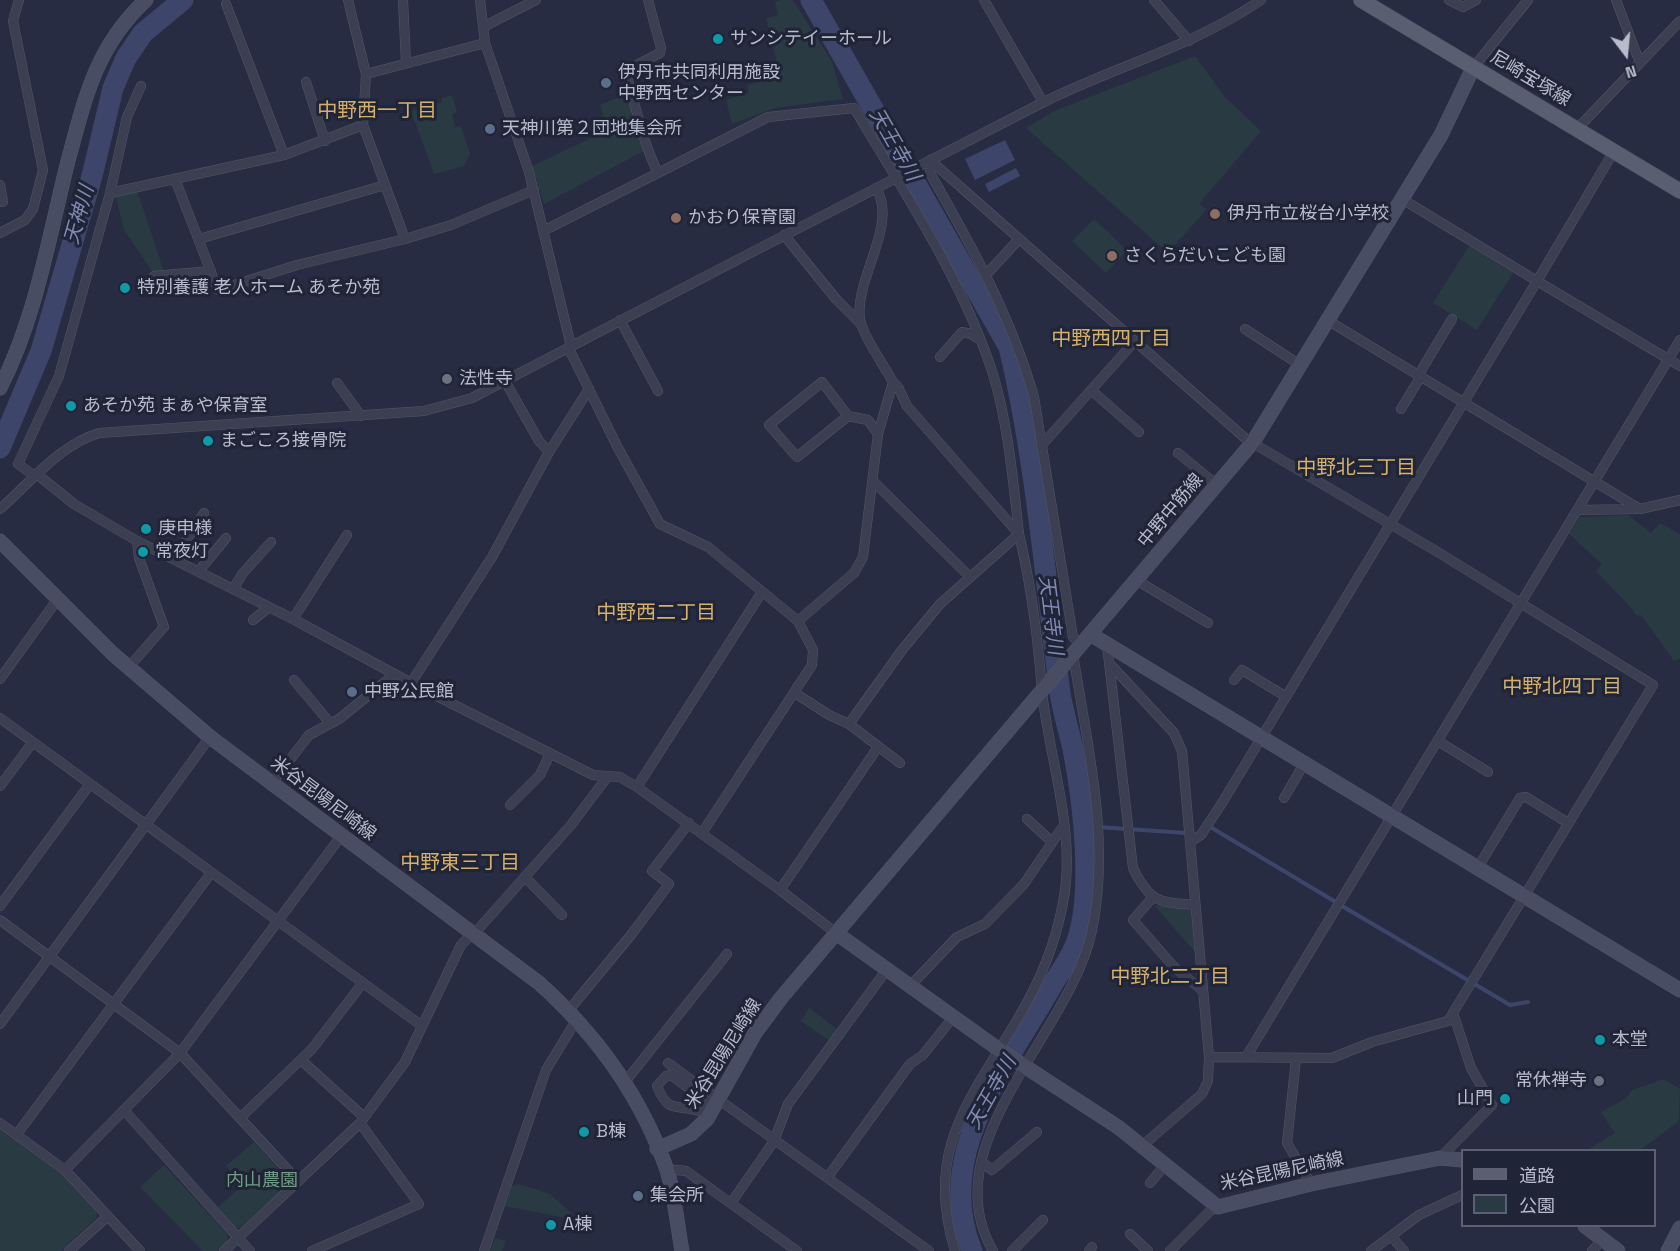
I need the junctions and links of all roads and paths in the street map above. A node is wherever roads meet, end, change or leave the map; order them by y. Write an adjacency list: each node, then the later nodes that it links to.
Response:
1 (19, 0): 46 (street)
2 (146, 0): 72 (main road)
3 (348, 0): 24 (street)
4 (403, 0): 21 (street)
5 (480, 0): 18 (street)
6 (536, 0): 18 (street)
7 (648, 0): 34 (street)
8 (984, 0): 27 (street)
9 (1154, 0): 19 (street)
10 (1261, 0): 19 (street)
11 (1361, 0): 23 (main road, 尼崎宝塚線)
12 (1449, 0): 13 (street)
13 (1476, 0)
14 (1616, 0): 22 (street)
15 (1523, 2): 23 (street)
16 (226, 4): 32 (street)
17 (1680, 21): 22 (street)
18 (483, 27): 20 (street)
19 (1189, 41): 27 (street)
20 (484, 43): 21 (street); 40 (street)
21 (406, 63): 24 (street)
22 (1640, 63): 29 (street)
23 (1473, 68): 29 (main road, 尼崎宝塚線); 43 (main road, 中野中筋線)
24 (366, 74): 28 (street)
25 (306, 82): 30 (street)
26 (141, 86): 42 (street)
27 (1043, 102): 33 (street)
28 (363, 125): 30 (street); 38 (street)
29 (1577, 129): 31 (main road, 尼崎宝塚線)
30 (325, 141): 32 (street)
31 (1614, 151): 41 (main road, 尼崎宝塚線); 54 (street)
32 (284, 155): 36 (street)
33 (930, 160): 35 (street); 50 (street); 52 (street)
34 (658, 173): 35 (street); 45 (street)
35 (897, 177): 39 (street); 60 (street)
36 (175, 179): 42 (street); 48 (street)
37 (0, 185): 44 (street)
38 (385, 185): 48 (street); 49 (street)
39 (876, 188): 47 (street); 58 (street)
40 (534, 190): 45 (street); 49 (street)
41 (1680, 191)
42 (110, 193): 86 (street)
43 (1402, 199): 54 (street); 57 (main road, 中野中筋線)
44 (0, 202)
45 (544, 230): 63 (street)
46 (0, 232)
47 (784, 235): 56 (street); 58 (street)
48 (199, 239): 51 (street)
49 (405, 239): 51 (street)
50 (1018, 239): 52 (street); 62 (street)
51 (211, 271): 53 (street)
52 (986, 275): 83 (street)
53 (154, 276)
54 (1537, 282): 65 (street); 76 (street)
55 (1452, 319): 68 (street)
56 (620, 320): 63 (street); 75 (street)
57 (1328, 320): 66 (main road, 中野中筋線); 68 (street)
58 (860, 322): 70 (street)
59 (1245, 329): 66 (street)
60 (980, 340): 64 (street); 96 (street)
61 (1680, 340): 65 (street)
62 (1135, 341): 74 (street); 82 (street)
63 (570, 346): 69 (street); 73 (street)
64 (940, 357)
65 (1669, 359): 67 (street); 87 (street)
66 (1300, 365): 82 (main road, 中野中筋線)
67 (1680, 366)
68 (1420, 375): 76 (street); 77 (street)
69 (505, 381): 78 (street); 84 (street)
70 (892, 382): 81 (street); 96 (street)
71 (337, 383): 78 (street)
72 (0, 388)
73 (589, 389): 84 (street); 107 (street)
74 (1091, 390): 80 (street); 83 (street)
75 (658, 391)
76 (1464, 403): 87 (street); 95 (street)
77 (1401, 409)
78 (361, 416): 86 (street)
79 (848, 416): 79 (street); 81 (street)
80 (1138, 432)
81 (878, 434): 88 (street)
82 (1253, 442): 89 (main road, 中野中筋線); 95 (street)
83 (1041, 446): 116 (street)
84 (549, 452): 125 (street)
85 (1178, 453): 89 (street)
86 (38, 475): 91 (street); 100 (street)
87 (1596, 481): 92 (street); 93 (street)
88 (873, 482): 104 (street); 113 (street)
89 (1217, 485): 105 (main road, 中野中筋線)
90 (1680, 500): 92 (street)
91 (0, 509)
92 (1640, 509): 93 (street)
93 (1579, 510): 109 (street)
94 (204, 513): 102 (street)
95 (1390, 523): 109 (street); 128 (street)
96 (1019, 534): 104 (street); 126 (street)
97 (347, 535): 111 (street)
98 (226, 538): 103 (street)
99 (0, 541): 108 (main road, 米谷昆陽尼崎線)
100 (137, 541): 102 (street); 119 (street)
101 (272, 542): 106 (street)
102 (174, 559): 103 (street)
103 (198, 572): 106 (street)
104 (970, 577): 131 (street)
105 (1136, 580): 114 (street); 116 (main road, 中野中筋線)
106 (233, 589): 110 (street)
107 (762, 592): 113 (street); 145 (street)
108 (57, 600): 119 (main road, 米谷昆陽尼崎線); 122 (street)
109 (1521, 604): 134 (street); 151 (street)
110 (269, 607): 111 (street); 112 (street)
111 (293, 619): 121 (street)
112 (253, 620)
113 (798, 621): 127 (street)
114 (1208, 623)
115 (1107, 645): 116 (main road); 118 (street); 133 (main road)
116 (1078, 648): 126 (main road, 中野中筋線); 191 (street)
117 (1247, 659): 120 (street)
118 (1109, 663): 157 (street); 163 (street)
119 (128, 668): 132 (main road, 米谷昆陽尼崎線)
120 (1242, 670): 124 (street); 128 (street)
121 (392, 673): 125 (street); 130 (street)
122 (0, 679)
123 (294, 680): 130 (street)
124 (1234, 680)
125 (411, 683): 137 (street)
126 (1045, 688): 153 (street); 170 (main road, 中野中筋線)
127 (795, 693): 131 (street); 154 (street)
128 (1286, 696): 133 (street)
129 (0, 718): 135 (street)
130 (330, 723): 142 (street)
131 (849, 724): 136 (street)
132 (210, 737): 142 (main road, 米谷昆陽尼崎線); 152 (street)
133 (1261, 738): 139 (main road); 157 (street)
134 (1438, 741): 140 (street); 148 (street)
135 (33, 742): 143 (street); 144 (street)
136 (879, 747): 138 (street); 161 (street)
137 (550, 754): 141 (street); 147 (street)
138 (900, 763)
139 (1304, 764): 146 (street); 148 (main road)
140 (1488, 772)
141 (608, 776): 145 (street); 160 (street)
142 (272, 783): 155 (main road, 米谷昆陽尼崎線)
143 (90, 784): 152 (street); 165 (street)
144 (0, 786)
145 (637, 787): 150 (street)
146 (1284, 798)
147 (510, 805)
148 (1391, 817): 158 (main road); 187 (street)
149 (1027, 819): 156 (street)
150 (689, 823): 154 (street); 180 (street)
151 (1568, 823): 158 (street); 162 (street)
152 (147, 825): 159 (street); 172 (street)
153 (1064, 825): 156 (street); 184 (street)
154 (702, 833): 161 (street)
155 (341, 836): 168 (street); 169 (main road, 米谷昆陽尼崎線)
156 (1052, 842): 175 (street)
157 (1190, 842): 164 (street)
158 (1477, 869): 162 (main road)
159 (211, 873): 168 (street); 178 (street)
160 (525, 877): 166 (street); 169 (street)
161 (780, 890): 170 (street)
162 (1523, 897): 176 (main road); 179 (street)
163 (1152, 898): 164 (street); 177 (street)
164 (1195, 905): 177 (street)
165 (0, 906)
166 (562, 915)
167 (0, 920): 172 (street)
168 (278, 922): 174 (street); 185 (street)
169 (474, 933): 180 (main road, 米谷昆陽尼崎線); 183 (street)
170 (836, 933): 173 (main road, 米谷昆陽尼崎線); 193 (main road, 米谷昆陽尼崎線)
171 (727, 954): 192 (street)
172 (51, 957): 178 (street); 182 (street)
173 (888, 968): 175 (main road, 米谷昆陽尼崎線); 200 (street)
174 (362, 984): 183 (street); 189 (street)
175 (911, 985): 181 (main road, 米谷昆陽尼崎線)
176 (1680, 990)
177 (1203, 992): 186 (street)
178 (114, 1004): 185 (street); 199 (street)
179 (1453, 1013): 188 (street); 203 (street)
180 (573, 1015): 192 (main road, 米谷昆陽尼崎線); 229 (street)
181 (954, 1016): 184 (main road, 米谷昆陽尼崎線); 209 (street)
182 (0, 1024)
183 (422, 1026): 196 (street)
184 (1000, 1050): 191 (main road, 米谷昆陽尼崎線); 233 (street)
185 (180, 1053): 194 (street); 195 (street)
186 (1209, 1057): 187 (street); 201 (street)
187 (1246, 1057): 188 (street)
188 (1296, 1059): 212 (street)
189 (301, 1060): 195 (street); 196 (street)
190 (668, 1062): 193 (street)
191 (1023, 1066): 201 (main road, 米谷昆陽尼崎線); 205 (street)
192 (625, 1082): 202 (main road, 米谷昆陽尼崎線)
193 (710, 1099): 193 (street); 200 (street); 202 (main road, 米谷昆陽尼崎線)
194 (124, 1110): 208 (street); 222 (street)
195 (240, 1118): 210 (street)
196 (362, 1120): 210 (street); 228 (street)
197 (0, 1124): 199 (street)
198 (1037, 1132): 205 (street)
199 (17, 1134): 208 (street)
200 (774, 1142): 209 (street); 214 (street)
201 (1142, 1146): 206 (main road, 米谷昆陽尼崎線)
202 (657, 1149): 207 (main road)
203 (1440, 1158): 204 (main road, 米谷昆陽尼崎線); 212 (main road, 米谷昆陽尼崎線)
204 (1461, 1160)
205 (982, 1162): 234 (street)
206 (1165, 1165): 211 (street); 215 (main road, 米谷昆陽尼崎線)
207 (666, 1169): 214 (street); 230 (main road)
208 (65, 1170): 216 (street)
209 (827, 1178): 232 (street)
210 (298, 1181): 222 (street)
211 (1150, 1183)
212 (1311, 1184): 215 (main road, 米谷昆陽尼崎線)
213 (1461, 1195): 221 (street)
214 (731, 1203): 231 (street)
215 (1218, 1207): 237 (street)
216 (108, 1216): 224 (street); 225 (street)
217 (1043, 1220): 235 (street)
218 (1586, 1227): 223 (main road)
219 (1680, 1228): 242 (main road)
220 (1130, 1234): 236 (street)
221 (1392, 1236): 238 (street); 239 (street)
222 (237, 1237): 226 (street); 227 (street)
223 (1603, 1239): 240 (street); 241 (main road)
224 (69, 1251)
225 (140, 1251)
226 (224, 1251)
227 (250, 1251)
228 (312, 1251)
229 (484, 1251)
230 (682, 1251)
231 (797, 1251)
232 (929, 1251)
233 (955, 1251)
234 (993, 1251)
235 (1012, 1251)
236 (1148, 1251)
237 (1170, 1251)
238 (1371, 1251)
239 (1404, 1251)
240 (1592, 1251)
241 (1618, 1251)
242 (1668, 1251)

